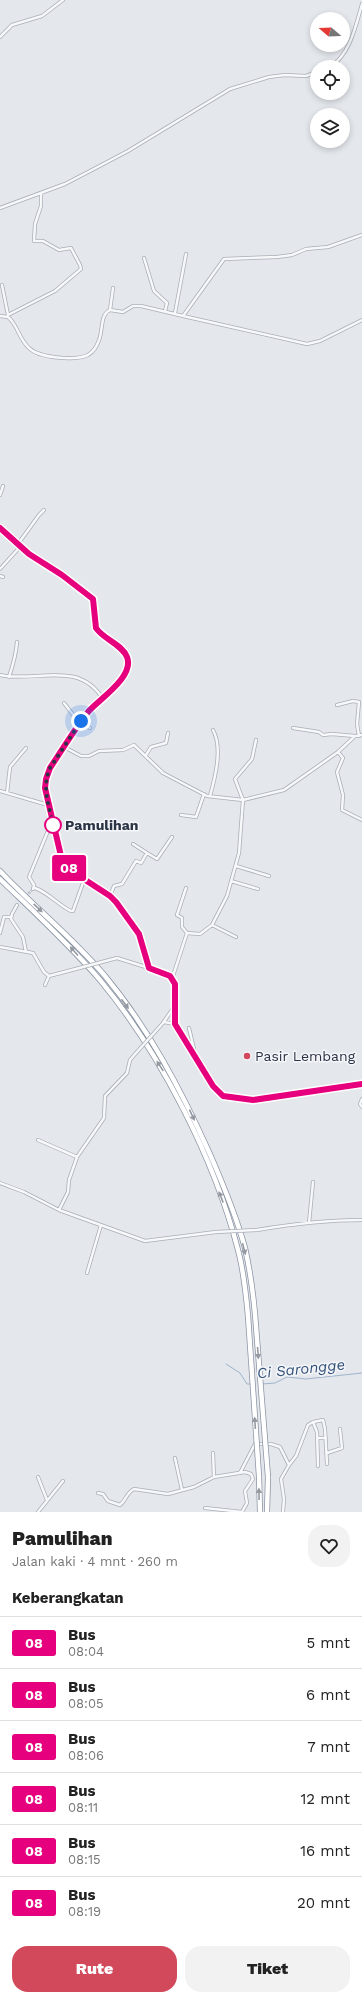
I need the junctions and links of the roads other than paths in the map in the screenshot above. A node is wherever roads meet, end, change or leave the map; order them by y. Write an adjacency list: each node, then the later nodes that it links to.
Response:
1 (64, 0): 3 (street)
2 (362, 4): 4 (street)
3 (0, 37)
4 (338, 60)
5 (310, 75): 6 (street)
6 (41, 193): 7 (street); 17 (street)
7 (0, 208)
8 (362, 235): 18 (street)
9 (186, 254): 15 (street)
10 (144, 258): 14 (street)
11 (2, 285): 17 (street)
12 (113, 288): 13 (street)
13 (110, 310): 14 (street); 17 (street)
14 (165, 311): 15 (street)
15 (175, 313): 18 (street)
16 (0, 316): 17 (street)
17 (8, 316)
18 (183, 316): 19 (street)
19 (362, 320)
20 (3, 486): 21 (street)
21 (0, 495)
22 (44, 510): 24 (street)
23 (0, 528): 24 (main road)
24 (19, 546): 25 (street); 29 (main road)
25 (0, 569)
26 (17, 642): 28 (street)
27 (0, 675): 28 (street)
28 (9, 677): 29 (street)
29 (103, 700): 32 (main road)
30 (64, 703): 32 (street)
31 (337, 705): 37 (street)
32 (81, 721): 33 (street); 39 (main road)
33 (90, 728)
34 (293, 728): 37 (street)
35 (213, 730): 46 (street)
36 (168, 733): 42 (street)
37 (359, 736): 41 (street)
38 (256, 740): 47 (street)
39 (64, 747): 42 (street); 48 (main road)
40 (26, 748): 44 (street)
41 (338, 752): 47 (street); 50 (street)
42 (146, 755): 45 (street)
43 (0, 791): 44 (street)
44 (7, 793): 48 (street)
45 (204, 794): 46 (street); 49 (street)
46 (210, 796): 47 (street)
47 (243, 800): 55 (street)
48 (49, 805): 51 (main road)
49 (181, 815)
50 (362, 820)
51 (52, 821): 59 (main road); 59 (street)
52 (172, 837): 54 (street)
53 (133, 844): 54 (street)
54 (147, 853): 63 (street)
55 (236, 866): 57 (street); 60 (street)
56 (0, 872): 114 (highway, one-way to 114, bridge)
57 (269, 876)
58 (0, 879): 113 (highway, one-way to 58, bridge)
59 (84, 880): 63 (main road)
60 (230, 881): 62 (street); 66 (street)
61 (186, 888): 68 (street)
62 (258, 889)
63 (110, 896): 72 (main road)
64 (17, 905): 65 (street)
65 (11, 917): 67 (street); 71 (street)
66 (212, 925): 68 (street); 69 (street)
67 (0, 933)
68 (187, 933): 74 (street)
69 (236, 937)
70 (0, 947): 71 (street)
71 (26, 952): 73 (street)
72 (149, 968): 73 (street, bridge); 74 (main road)
73 (49, 976): 75 (street)
74 (172, 979): 76 (main road)
75 (45, 985)
76 (174, 1007): 77 (street); 78 (main road)
77 (164, 1022): 78 (street); 85 (street, bridge)
78 (175, 1024): 80 (main road)
79 (189, 1028): 80 (street)
80 (192, 1051): 81 (main road)
81 (362, 1084)
82 (362, 1099): 83 (street)
83 (362, 1107)
84 (38, 1140): 85 (street)
85 (77, 1157): 88 (street)
86 (313, 1182): 90 (street)
87 (0, 1183): 88 (street)
88 (59, 1210): 91 (street)
89 (362, 1220): 90 (street)
90 (309, 1223): 91 (street, bridge)
91 (101, 1225): 92 (street)
92 (86, 1273)
93 (313, 1422): 95 (street); 96 (street); 101 (street)
94 (340, 1429): 98 (street)
95 (317, 1438): 96 (street); 102 (street)
96 (326, 1438): 98 (street)
97 (213, 1453): 105 (street)
98 (327, 1453): 100 (street)
99 (175, 1458): 107 (street)
100 (327, 1464)
101 (290, 1465): 103 (street); 115 (street)
102 (318, 1466)
103 (240, 1473): 105 (street); 112 (street)
104 (38, 1477): 109 (street)
105 (214, 1477): 107 (street)
106 (63, 1481): 109 (street)
107 (182, 1490): 108 (street)
108 (98, 1493)
109 (48, 1501): 111 (street)
110 (205, 1508): 112 (street)
111 (38, 1512)
112 (242, 1512)
113 (260, 1512)
114 (267, 1512)
115 (283, 1512)

